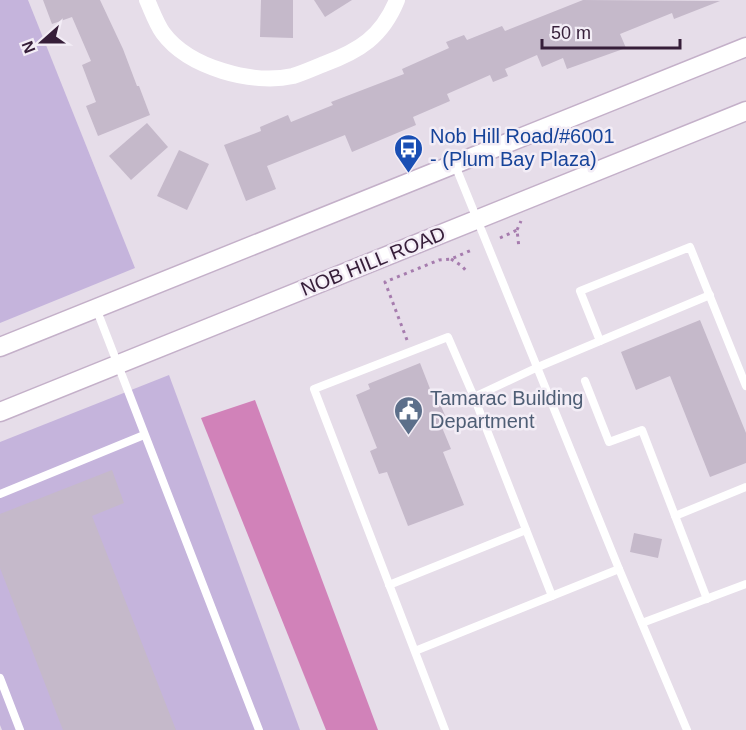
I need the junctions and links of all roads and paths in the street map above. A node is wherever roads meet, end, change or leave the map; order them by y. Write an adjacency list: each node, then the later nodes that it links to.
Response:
1 (147, 0): 2 (street)
2 (397, 0)
3 (746, 47): 5 (main road)
4 (746, 111): 6 (main road, NOB HILL ROAD)
5 (455, 165): 6 (lane); 12 (main road)
6 (477, 220): 7 (lane); 16 (main road, NOB HILL ROAD)
7 (487, 243): 8 (path); 9 (path); 17 (lane)
8 (519, 248)
9 (451, 259): 10 (path); 15 (path)
10 (467, 272)
11 (710, 295): 13 (lane); 13 (lane); 19 (lane)
12 (96, 307): 14 (main road); 16 (lane)
13 (600, 341): 17 (lane)
14 (0, 347)
15 (411, 351): 20 (lane); 29 (lane)
16 (116, 363): 21 (main road, NOB HILL ROAD); 22 (lane)
17 (538, 367): 20 (lane); 27 (lane)
18 (585, 381): 25 (lane)
19 (746, 386)
20 (474, 397): 26 (lane)
21 (0, 411)
22 (144, 435): 24 (lane); 36 (lane)
23 (746, 487): 25 (lane)
24 (0, 494)
25 (675, 516): 31 (lane)
26 (526, 530): 29 (lane); 30 (lane)
27 (619, 569): 30 (lane); 32 (lane)
28 (746, 584): 31 (lane)
29 (389, 585): 33 (lane)
30 (552, 596): 33 (lane)
31 (707, 599): 32 (lane)
32 (642, 623): 38 (lane)
33 (415, 651): 37 (lane)
34 (0, 678): 35 (lane)
35 (20, 730)
36 (259, 730)
37 (445, 730)
38 (687, 730)

